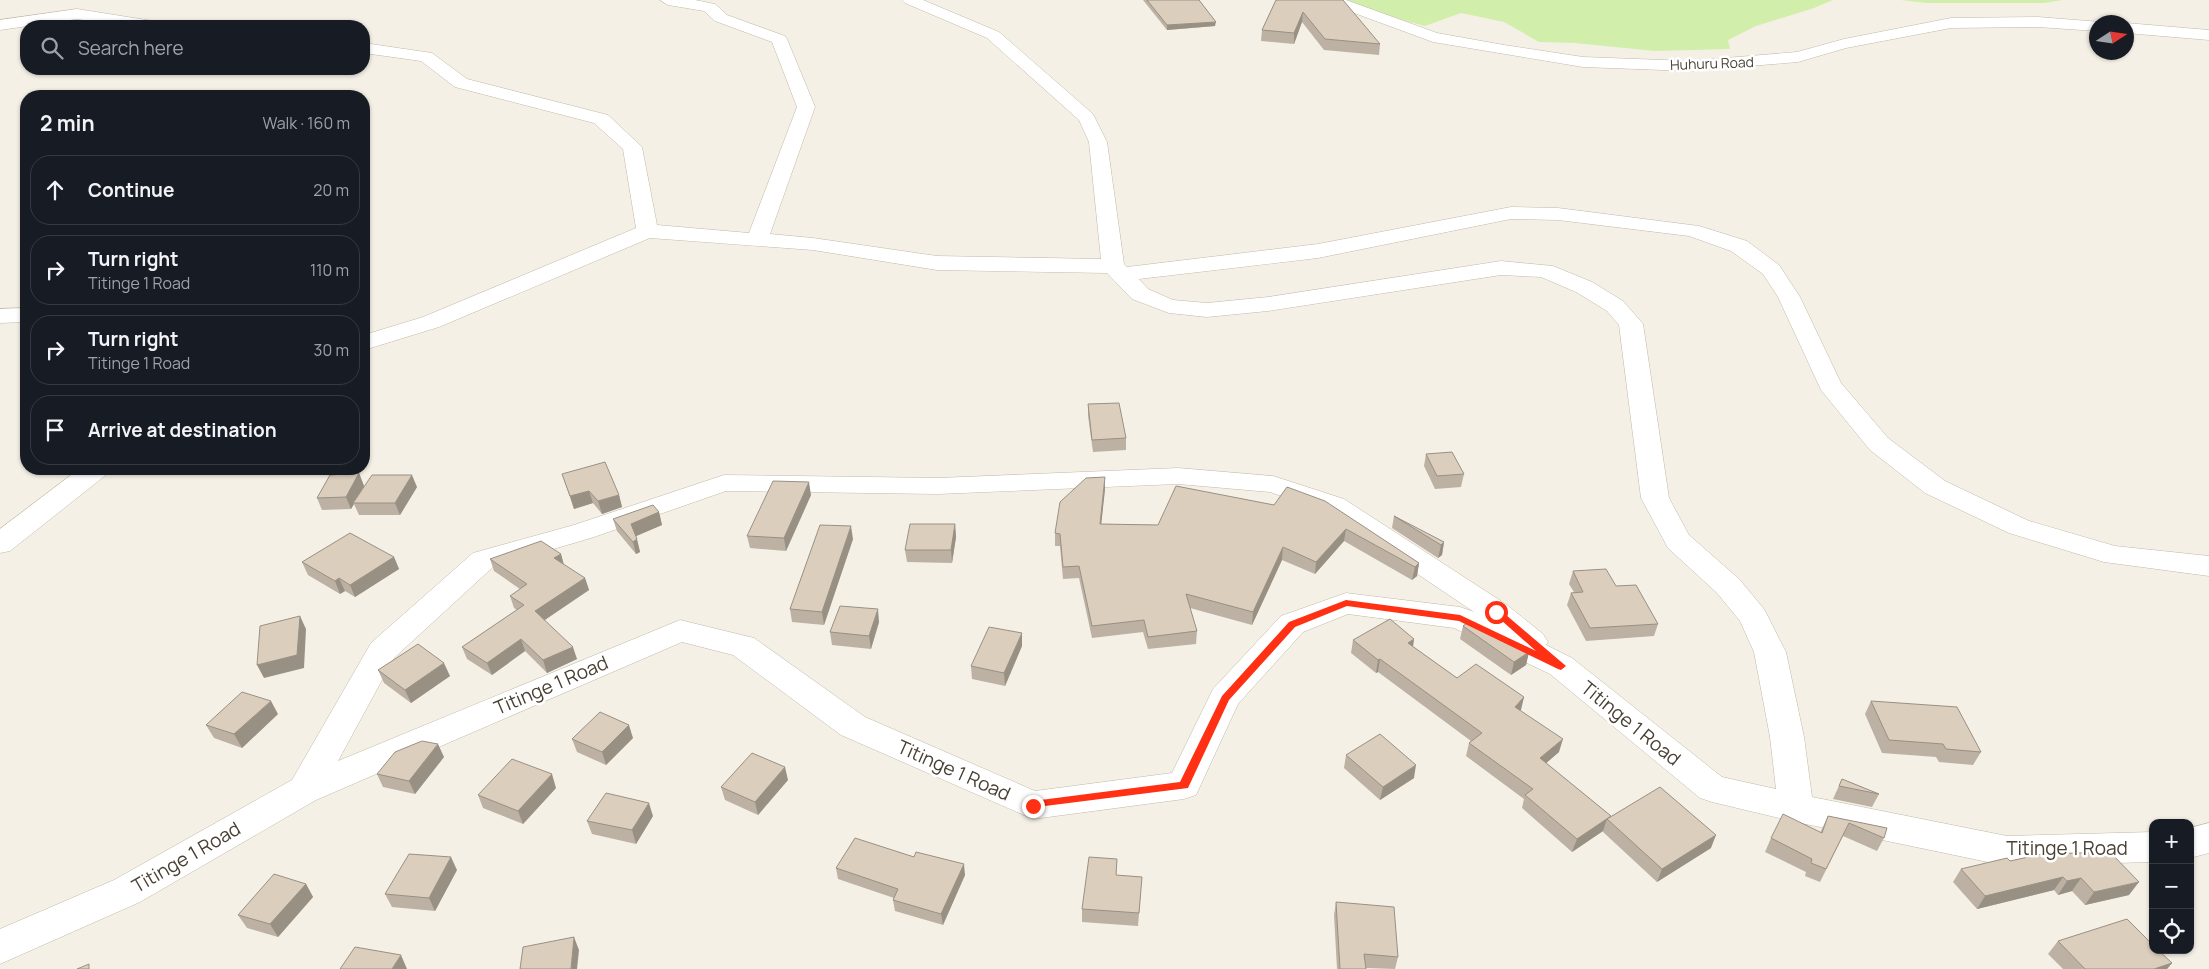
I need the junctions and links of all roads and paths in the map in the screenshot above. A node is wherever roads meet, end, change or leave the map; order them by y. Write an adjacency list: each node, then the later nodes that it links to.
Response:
1 (90, 0): 5 (street)
2 (668, 0): 15 (street)
3 (910, 0): 16 (street)
4 (1332, 0): 10 (street, Huhuru Road)
5 (77, 14): 6 (street); 7 (street)
6 (35, 20)
7 (115, 20)
8 (20, 22): 9 (street)
9 (0, 25)
10 (2089, 26)
11 (2134, 29): 12 (street)
12 (2209, 35)
13 (370, 49): 14 (street)
14 (647, 231): 15 (street); 19 (street)
15 (757, 240): 16 (street)
16 (1118, 270): 22 (street); 25 (street)
17 (20, 315): 18 (street)
18 (0, 316)
19 (370, 341)
20 (88, 475): 21 (street)
21 (0, 544)
22 (2209, 566)
23 (1561, 666): 24 (street, Titinge 1 Road); 24 (street); 25 (street, Titinge 1 Road)
24 (304, 790): 29 (street, Titinge 1 Road)
25 (1796, 808): 28 (street, Titinge 1 Road)
26 (2209, 838): 27 (street)
27 (2194, 842)
28 (2149, 848)
29 (0, 947)

